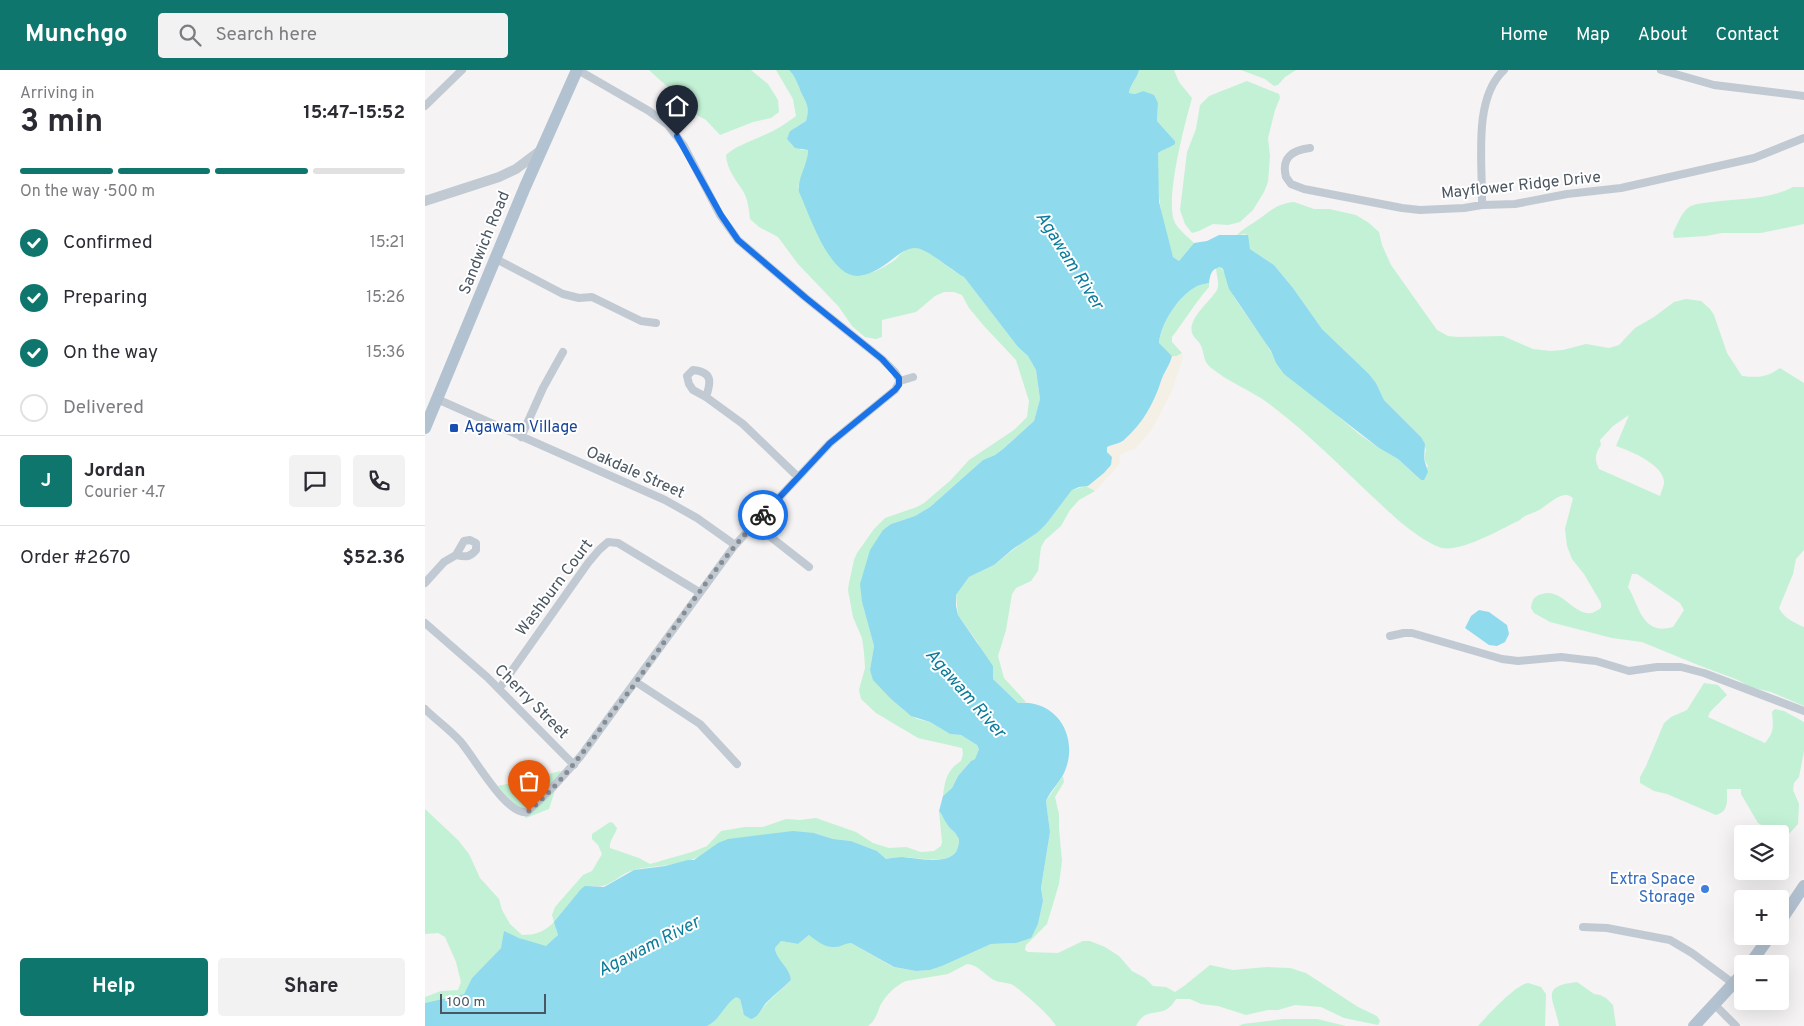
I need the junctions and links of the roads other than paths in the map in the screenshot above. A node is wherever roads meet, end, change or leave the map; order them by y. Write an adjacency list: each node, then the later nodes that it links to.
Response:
1 (462, 70): 6 (street)
2 (577, 70): 9 (main road, Sandwich Road); 16 (street)
3 (1504, 70): 11 (street)
4 (1661, 70): 5 (street)
5 (1804, 96)
6 (425, 106)
7 (1804, 138): 11 (street, Mayflower Ridge Drive)
8 (1309, 148): 11 (street, Mayflower Ridge Drive)
9 (541, 150): 10 (street); 12 (main road, Sandwich Road)
10 (425, 202)
11 (1482, 205)
12 (496, 259): 13 (street); 18 (main road, Sandwich Road)
13 (656, 323)
14 (563, 352): 20 (street)
15 (913, 377): 16 (street)
16 (900, 381): 21 (street, Cherry Street)
17 (706, 398): 21 (street)
18 (437, 399): 19 (main road, Sandwich Road); 20 (street, Oakdale Street)
19 (425, 428)
20 (521, 437): 23 (street, Oakdale Street)
21 (798, 477): 22 (street, Cherry Street)
22 (754, 524): 23 (street, Cherry Street); 25 (street)
23 (735, 545): 27 (street, Cherry Street)
24 (456, 555): 26 (street)
25 (809, 567)
26 (425, 583)
27 (699, 592): 30 (street, Cherry Street); 31 (street, Washburn Court)
28 (425, 622): 31 (street, Cherry Street)
29 (1390, 636): 33 (street)
30 (636, 682): 34 (street); 35 (street, Cherry Street)
31 (499, 688): 35 (street, Cherry Street)
32 (425, 709): 35 (street)
33 (1804, 711)
34 (737, 764)
35 (574, 765)
36 (1804, 886): 37 (main road)
37 (1789, 908)
38 (1583, 928): 39 (street)
39 (1733, 984): 40 (main road)
40 (1715, 1004): 41 (main road); 42 (street)
41 (1694, 1026)
42 (1736, 1026)

